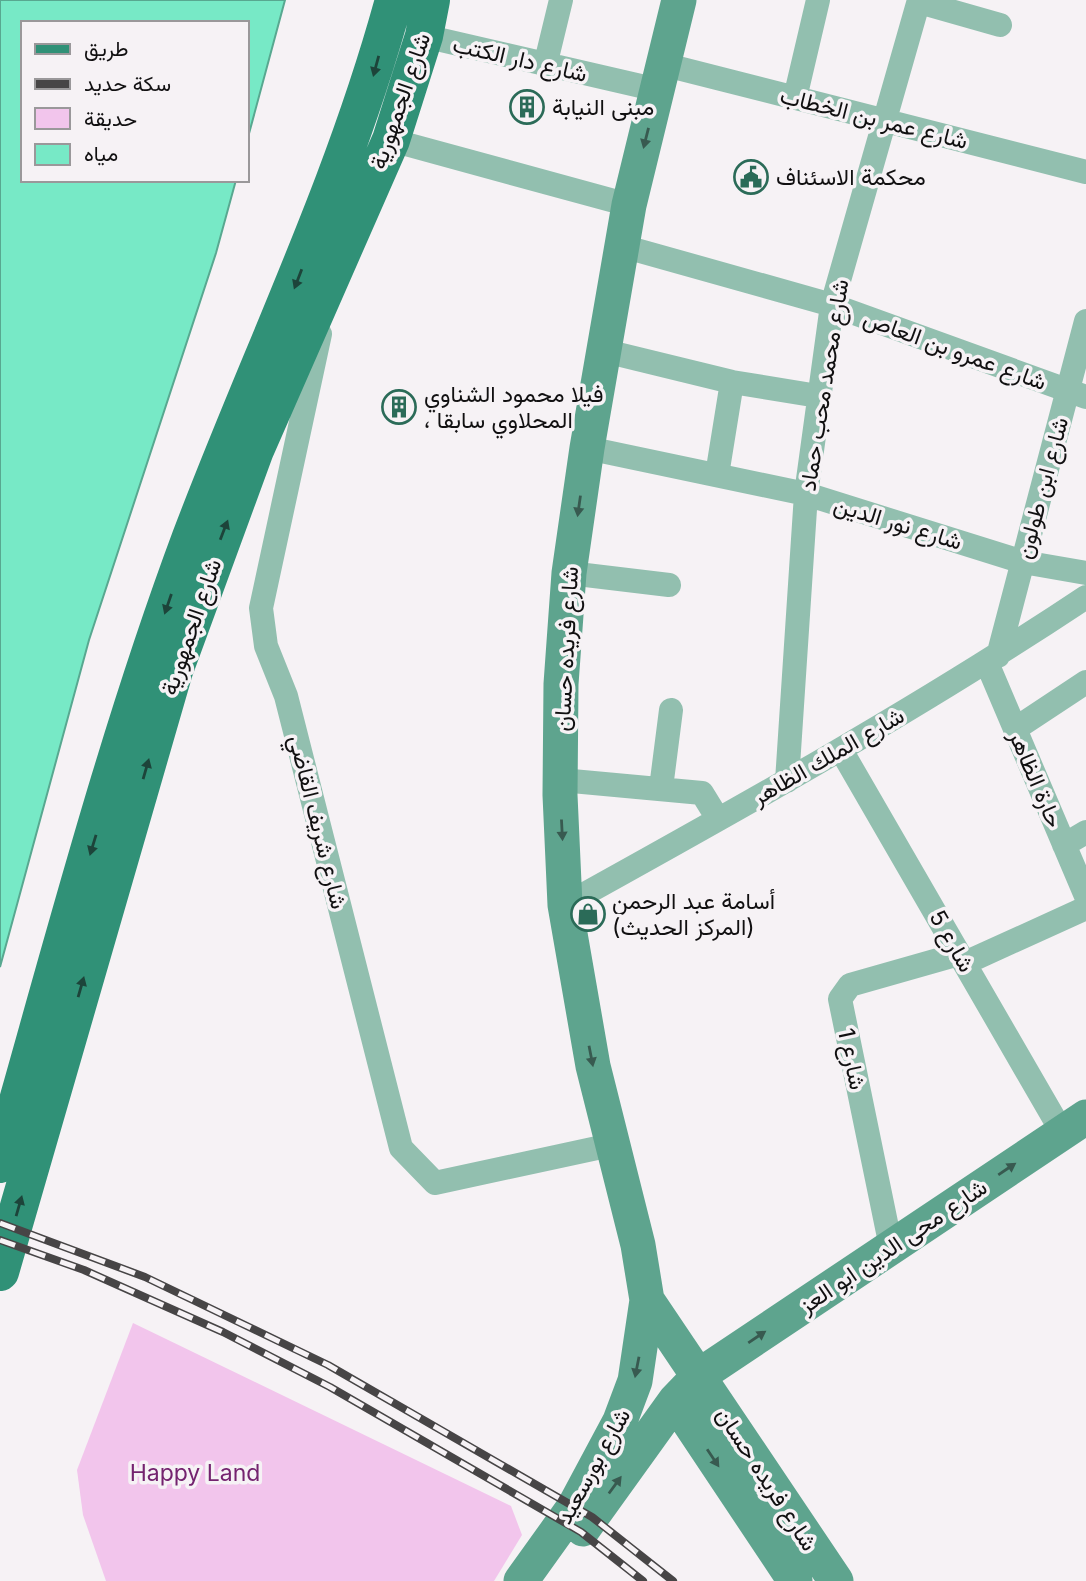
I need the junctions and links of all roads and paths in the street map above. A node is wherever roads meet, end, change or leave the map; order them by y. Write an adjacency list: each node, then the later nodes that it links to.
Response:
1 (394, 0): 48 (main road, شارع الجمهورية, one-way to 48)
2 (561, 0): 8 (street)
3 (679, 0): 9 (main road, شارع فريده حسان)
4 (818, 0): 10 (street)
5 (919, 1): 7 (street); 11 (street, شارع محمد محب حماد)
6 (428, 18): 8 (street, شارع دار الكتب); 12 (main road, شارع الجمهورية)
7 (1000, 25)
8 (545, 66): 9 (street, شارع دار الكتب)
9 (660, 77): 10 (street, شارع عمر بن الخطاب); 14 (main road, شارع فريده حسان, one-way to 14)
10 (795, 98): 11 (street, شارع عمر بن الخطاب)
11 (885, 120): 13 (street, شارع عمر بن الخطاب); 17 (street, شارع محمد محب حماد)
12 (391, 140): 14 (street); 16 (main road, شارع الجمهورية)
13 (1086, 172)
14 (629, 205): 15 (main road, شارع فريده حسان)
15 (622, 246): 17 (street, شارع عمرو بن العاص); 19 (main road, شارع فريده حسان)
16 (334, 272): 47 (street, شارع شريف القاضي); 50 (main road, شارع الجمهورية, one-way to 16)
17 (832, 305): 21 (street, شارع عمرو بن العاص); 22 (street, شارع محمد محب حماد)
18 (1086, 321): 21 (street, شارع ابن طولون)
19 (605, 351): 20 (street); 23 (main road, شارع فريده حسان)
20 (732, 382): 22 (street); 24 (street)
21 (1077, 394): 26 (street, شارع ابن طولون)
22 (818, 396): 25 (street, شارع محمد محب حماد)
23 (587, 448): 24 (street, شارع نور الدين); 27 (main road, شارع فريده حسان, one-way to 27)
24 (716, 475): 25 (street, شارع نور الدين)
25 (806, 494): 26 (street, شارع نور الدين); 37 (street, شارع محمد محب حماد)
26 (1023, 562): 28 (street, شارع نور الدين); 31 (street, شارع ابن طولون)
27 (569, 573): 29 (street); 36 (main road, شارع فريده حسان)
28 (1086, 573)
29 (669, 585)
30 (1086, 597): 31 (street, شارع الملك الظاهر)
31 (992, 659): 34 (street, حارة الظاهر); 35 (street, شارع الملك الظاهر)
32 (1086, 682): 34 (street)
33 (671, 710): 38 (street)
34 (1015, 729): 41 (street, حارة الظاهر)
35 (841, 750): 37 (street, شارع الملك الظاهر); 45 (street, شارع 5)
36 (561, 780): 38 (street); 43 (main road, شارع فريده حسان, one-way to 43)
37 (787, 781): 39 (street, شارع الملك الظاهر)
38 (661, 788): 39 (street)
39 (719, 819): 43 (street, شارع الملك الظاهر)
40 (1086, 832): 41 (street)
41 (1064, 845): 42 (street, حارة الظاهر)
42 (1086, 896)
43 (565, 905): 47 (main road, شارع فريده حسان, one-way to 47)
44 (1086, 908): 45 (street, شارع 1)
45 (962, 959): 46 (street, شارع 5); 49 (street, شارع 1)
46 (1074, 1124): 49 (main road, شارع محى الدين ابو العز, one-way to 46)
47 (611, 1145): 51 (main road, شارع فريده حسان)
48 (0, 1164)
49 (891, 1247): 52 (main road, شارع محى الدين ابو العز, one-way to 49)
50 (0, 1272)
51 (647, 1300): 52 (main road, شارع فريده حسان); 54 (main road, شارع بورسعيد, one-way to 54)
52 (700, 1375): 53 (main road, شارع بورسعيد); 57 (main road, شارع فريده حسان)
53 (675, 1401): 55 (main road, شارع بورسعيد, one-way to 53); 56 (main road, شارع فريده حسان, one-way to 56)
54 (521, 1581)
55 (547, 1581)
56 (795, 1581)
57 (836, 1581)

